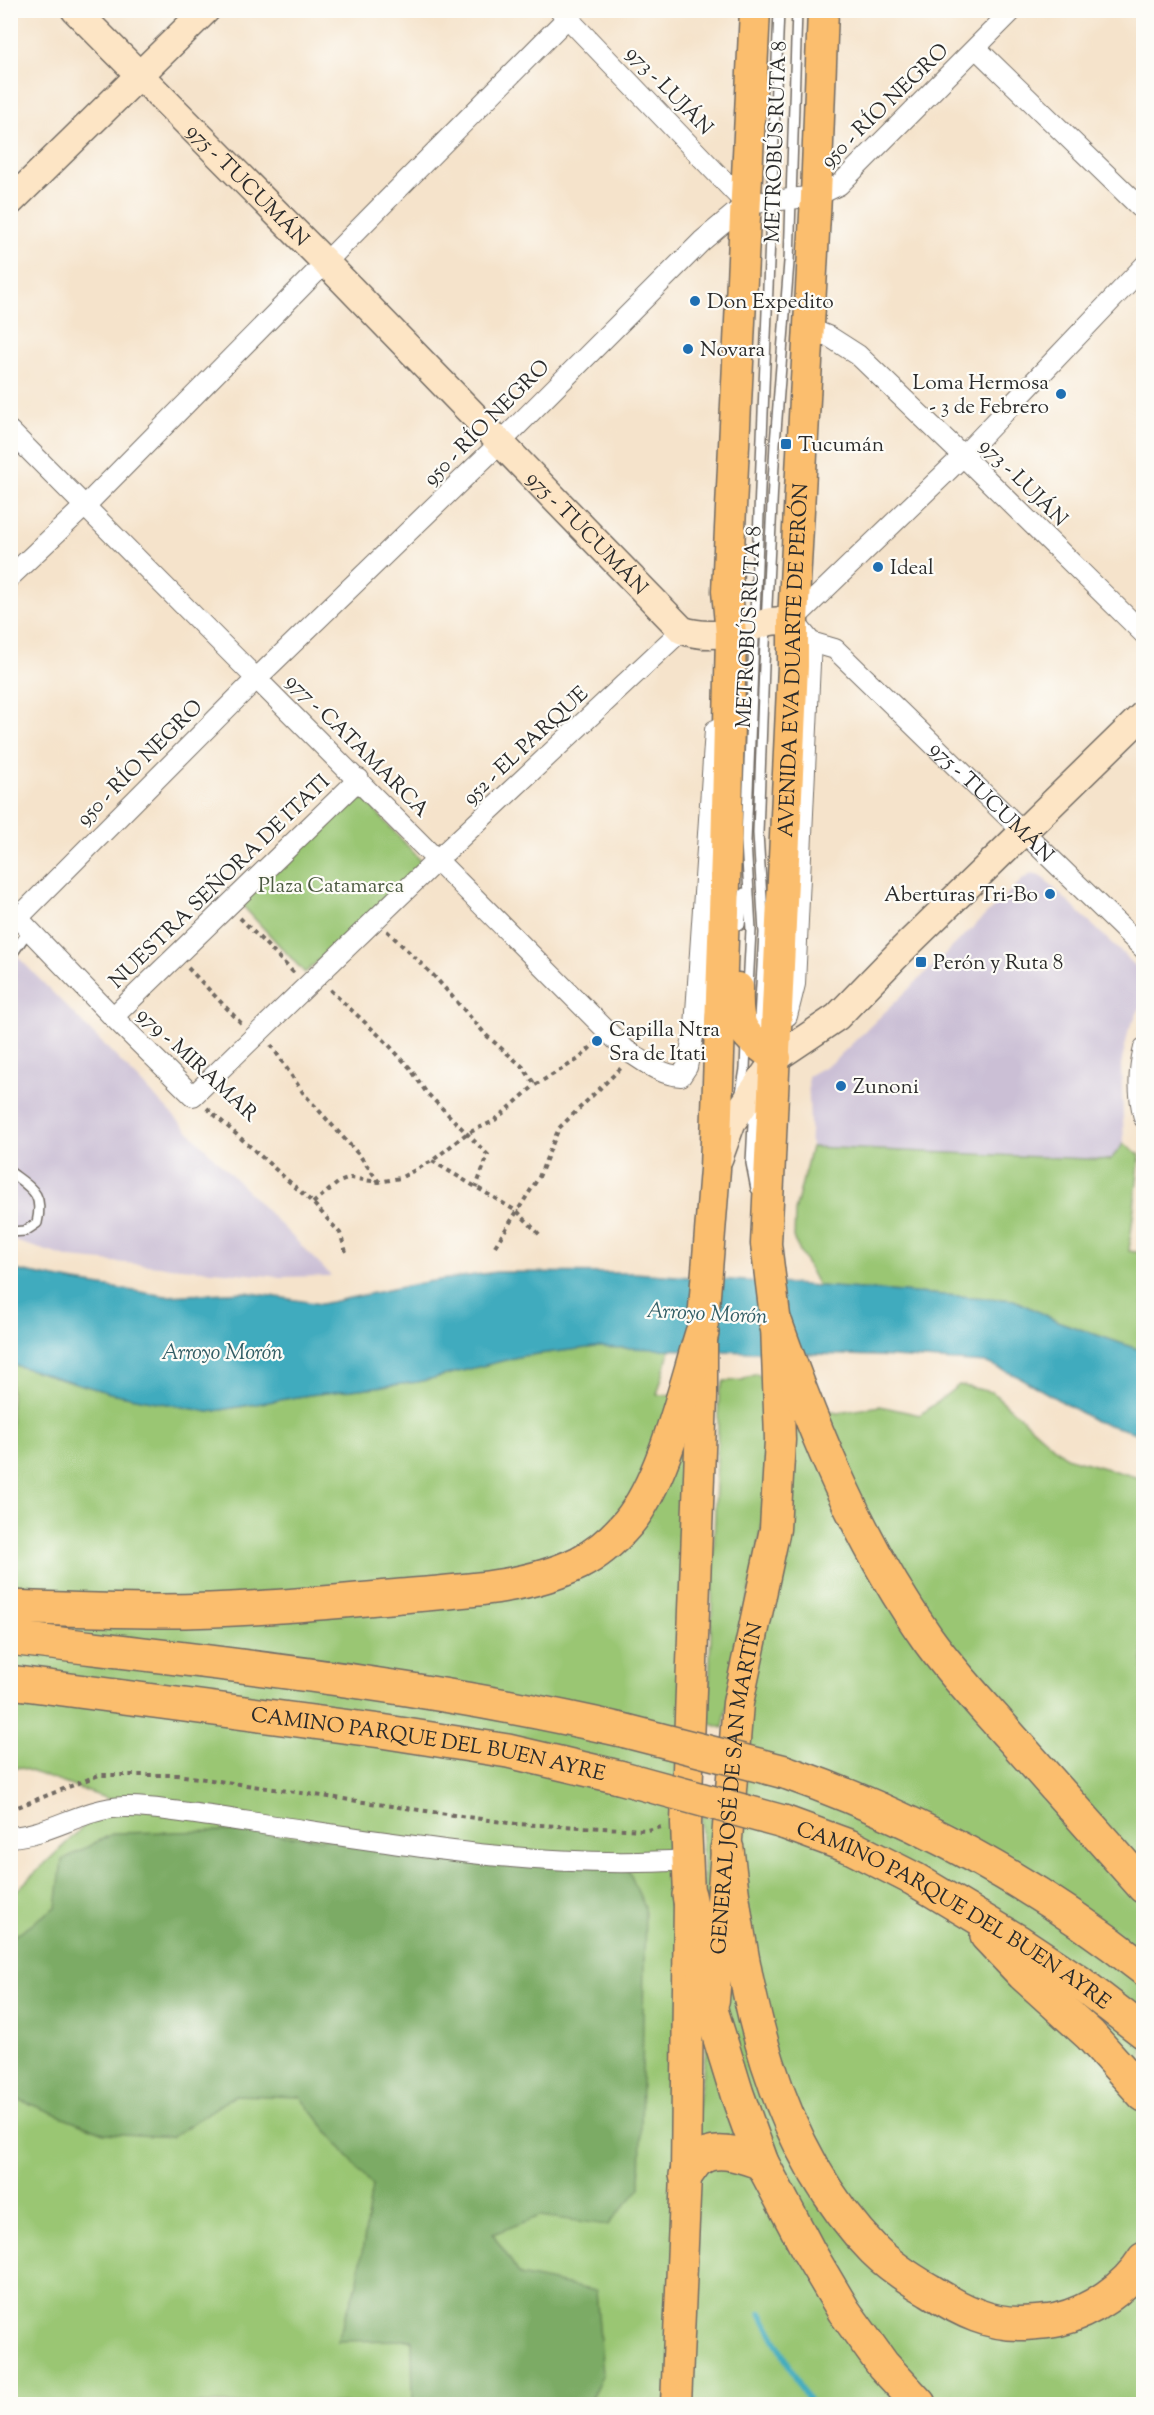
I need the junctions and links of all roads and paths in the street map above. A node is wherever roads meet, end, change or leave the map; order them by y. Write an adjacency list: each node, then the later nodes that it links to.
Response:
1 (75, 10): 11 (street, 975 - TUCUMÁN)
2 (206, 10): 11 (street)
3 (754, 10): 13 (main road, AVENIDA EVA DUARTE DE PERÓN)
4 (778, 10): 13 (lane, METROBÚS RUTA 8)
5 (797, 10): 12 (lane, METROBÚS RUTA 8)
6 (803, 10): 12 (lane)
7 (823, 10): 13 (main road, AVENIDA EVA DUARTE DE PERÓN)
8 (1013, 10): 10 (street, 950 - RÍO NEGRO)
9 (567, 13): 13 (street, 973 - LUJÁN); 16 (street)
10 (976, 48): 13 (street, 950 - RÍO NEGRO); 15 (street)
11 (139, 76): 14 (street); 16 (street, 975 - TUCUMÁN)
12 (795, 84): 13 (lane, METROBÚS RUTA 8)
13 (781, 199): 18 (main road, AVENIDA EVA DUARTE DE PERÓN); 20 (street, 950 - RÍO NEGRO); 24 (lane, METROBÚS RUTA 8); 24 (main road, AVENIDA EVA DUARTE DE PERÓN)
14 (10, 202)
15 (1143, 211)
16 (325, 262): 20 (street, 975 - TUCUMÁN); 22 (street)
17 (1143, 266): 21 (street)
18 (808, 328): 21 (street, 973 - LUJÁN); 24 (main road, AVENIDA EVA DUARTE DE PERÓN)
19 (10, 430): 22 (street, 977 - CATAMARCA)
20 (501, 442): 25 (street, 975 - TUCUMÁN); 27 (street, 950 - RÍO NEGRO)
21 (963, 456): 24 (street); 26 (street, 973 - LUJÁN)
22 (85, 506): 23 (street); 27 (street, 977 - CATAMARCA)
23 (10, 577)
24 (771, 629): 25 (street, 975 - TUCUMÁN); 30 (street, 975 - TUCUMÁN); 32 (main road, AVENIDA EVA DUARTE DE PERÓN); 45 (main road, AVENIDA EVA DUARTE DE PERÓN); 46 (street, AVENIDA EVA DUARTE DE PERÓN)
25 (682, 630): 31 (street, 952 - EL PARQUE)
26 (1143, 634)
27 (257, 678): 29 (street, 977 - CATAMARCA); 34 (street, 950 - RÍO NEGRO)
28 (1143, 714): 30 (street)
29 (359, 779): 31 (street, 977 - CATAMARCA); 33 (street, NUESTRA SEÑORA DE ITATI)
30 (1025, 831): 36 (street, 975 - TUCUMÁN); 45 (street)
31 (438, 859): 35 (street, 952 - EL PARQUE); 41 (street, 977 - CATAMARCA)
32 (736, 863): 45 (lane); 45 (main road); 53 (main road, AVENIDA EVA DUARTE DE PERÓN)
33 (228, 906): 37 (street, NUESTRA SEÑORA DE ITATI); 39 (path)
34 (19, 919): 38 (lane); 40 (street, 979 - MIRAMAR)
35 (375, 920): 39 (street, 952 - EL PARQUE); 47 (path)
36 (1143, 949)
37 (177, 956): 40 (street, NUESTRA SEÑORA DE ITATI); 42 (path)
38 (10, 957)
39 (312, 982): 42 (street, 952 - EL PARQUE); 51 (path)
40 (113, 1017): 48 (street, 979 - MIRAMAR)
41 (607, 1031): 44 (street, 977 - CATAMARCA); 47 (path)
42 (258, 1033): 48 (street, 952 - EL PARQUE); 55 (path)
43 (1143, 1048): 49 (street)
44 (626, 1050): 46 (street, 977 - CATAMARCA); 58 (path)
45 (758, 1058): 50 (street); 50 (lane); 63 (main road, AVENIDA EVA DUARTE DE PERÓN)
46 (681, 1076)
47 (535, 1085): 51 (path)
48 (193, 1096): 57 (path, 979 - MIRAMAR)
49 (1142, 1110)
50 (736, 1115): 53 (street)
51 (466, 1134): 52 (path); 56 (path)
52 (432, 1161): 55 (path); 56 (path)
53 (716, 1169): 64 (main road, AVENIDA EVA DUARTE DE PERÓN)
54 (10, 1172): 59 (lane)
55 (379, 1182): 57 (path)
56 (476, 1187): 58 (path)
57 (313, 1203): 62 (path, 979 - MIRAMAR)
58 (518, 1212): 60 (path); 61 (path)
59 (10, 1232)
60 (540, 1236)
61 (495, 1246)
62 (347, 1255)
63 (776, 1324): 66 (highway)
64 (702, 1333): 65 (highway)
65 (693, 1396): 67 (highway); 71 (main road, GENERAL JOSÉ DE SAN MARTÍN)
66 (791, 1400): 73 (main road, GENERAL JOSÉ DE SAN MARTÍN); 75 (highway)
67 (10, 1607)
68 (10, 1638): 78 (highway, bridge)
69 (10, 1682): 77 (highway, CAMINO PARQUE DEL BUEN AYRE, bridge)
70 (10, 1810): 71 (path)
71 (686, 1823): 74 (main road, GENERAL JOSÉ DE SAN MARTÍN)
72 (10, 1837): 74 (street)
73 (727, 1849): 79 (main road, GENERAL JOSÉ DE SAN MARTÍN); 84 (highway)
74 (686, 1860): 76 (main road, GENERAL JOSÉ DE SAN MARTÍN)
75 (1143, 1887)
76 (689, 1895): 79 (highway); 83 (main road, GENERAL JOSÉ DE SAN MARTÍN)
77 (958, 1907): 80 (highway, CAMINO PARQUE DEL BUEN AYRE); 81 (highway)
78 (1143, 1969)
79 (712, 2013): 82 (highway); 83 (main road, GENERAL JOSÉ DE SAN MARTÍN)
80 (1143, 2032)
81 (1143, 2095)
82 (762, 2163): 83 (highway); 86 (highway)
83 (686, 2175): 85 (main road, GENERAL JOSÉ DE SAN MARTÍN)
84 (1143, 2259)
85 (676, 2404)
86 (919, 2404)

